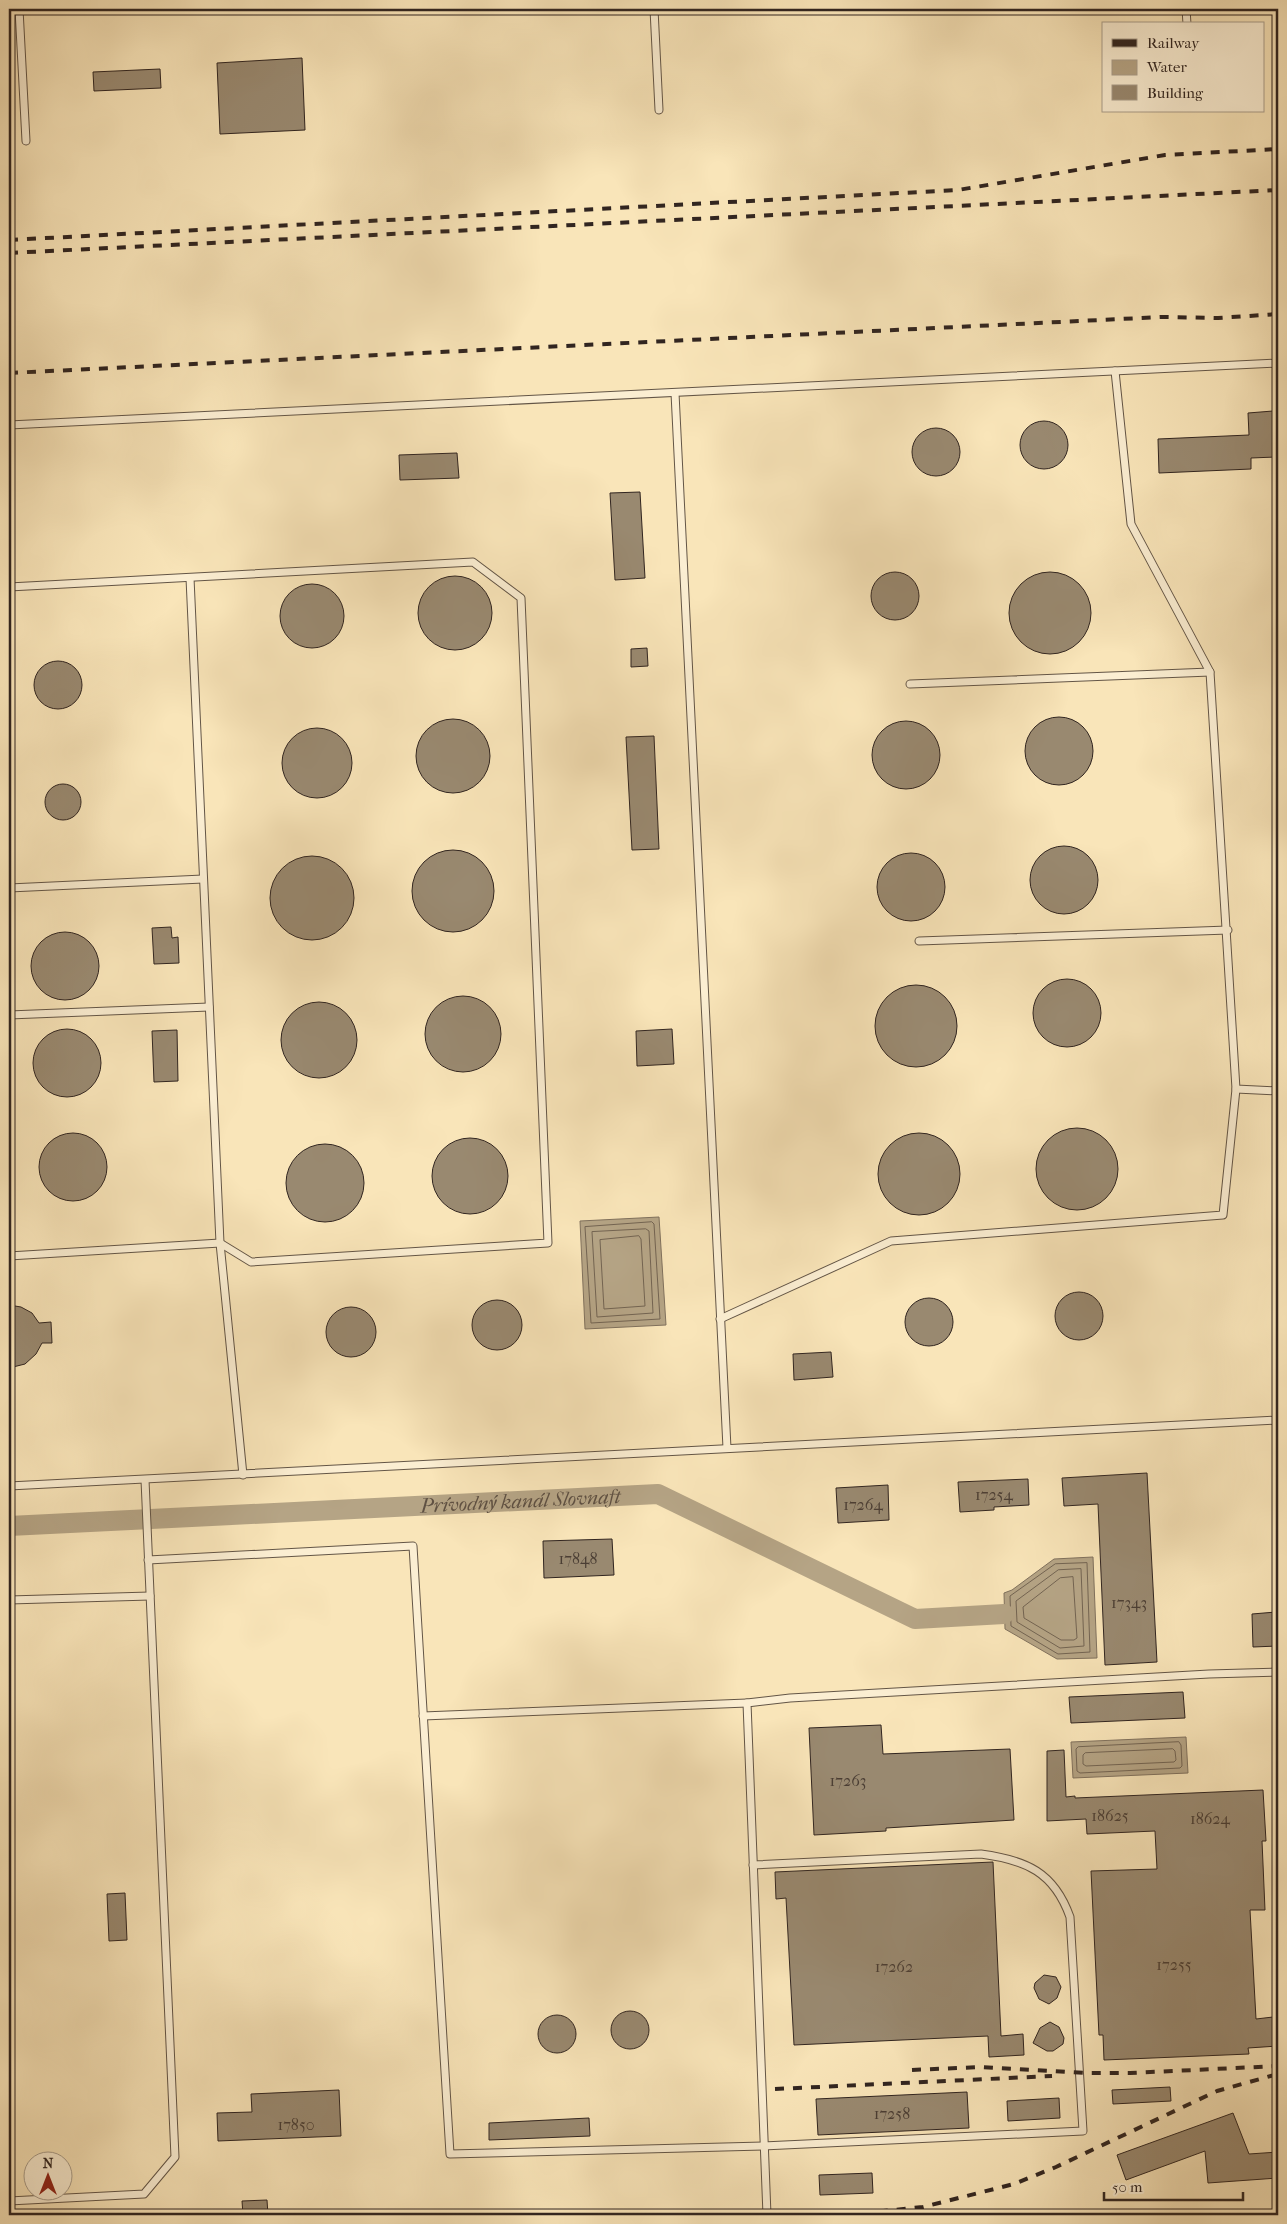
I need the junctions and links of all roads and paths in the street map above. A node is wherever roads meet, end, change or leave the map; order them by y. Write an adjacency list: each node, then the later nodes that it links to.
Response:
1 (19, 9): 6 (lane)
2 (654, 9): 5 (lane)
3 (1186, 9): 4 (lane)
4 (1186, 22)
5 (658, 110)
6 (26, 141)
7 (1278, 363): 8 (lane)
8 (1115, 371): 9 (lane); 13 (lane)
9 (675, 392): 10 (lane); 25 (lane)
10 (9, 426)
11 (190, 578): 12 (lane); 15 (lane); 23 (lane)
12 (9, 587)
13 (1210, 672): 14 (lane); 17 (lane)
14 (910, 684)
15 (203, 879): 16 (lane); 19 (lane)
16 (9, 888)
17 (1228, 930): 18 (lane); 21 (lane)
18 (919, 941)
19 (209, 1007): 20 (lane); 23 (lane)
20 (9, 1015)
21 (1236, 1088): 22 (lane); 25 (lane)
22 (1278, 1091)
23 (220, 1243): 24 (lane); 28 (lane)
24 (9, 1256)
25 (720, 1319): 27 (lane)
26 (1278, 1420): 27 (lane)
27 (726, 1448): 28 (lane)
28 (244, 1475): 29 (lane)
29 (145, 1480): 30 (lane); 31 (lane)
30 (9, 1486)
31 (148, 1560): 32 (lane); 36 (lane)
32 (150, 1596): 33 (lane); 39 (lane)
33 (9, 1600)
34 (1278, 1672): 35 (lane)
35 (747, 1703): 36 (lane); 37 (lane)
36 (423, 1716): 38 (lane)
37 (753, 1865): 38 (lane); 38 (lane)
38 (763, 2146): 40 (lane)
39 (9, 2201)
40 (766, 2215)

